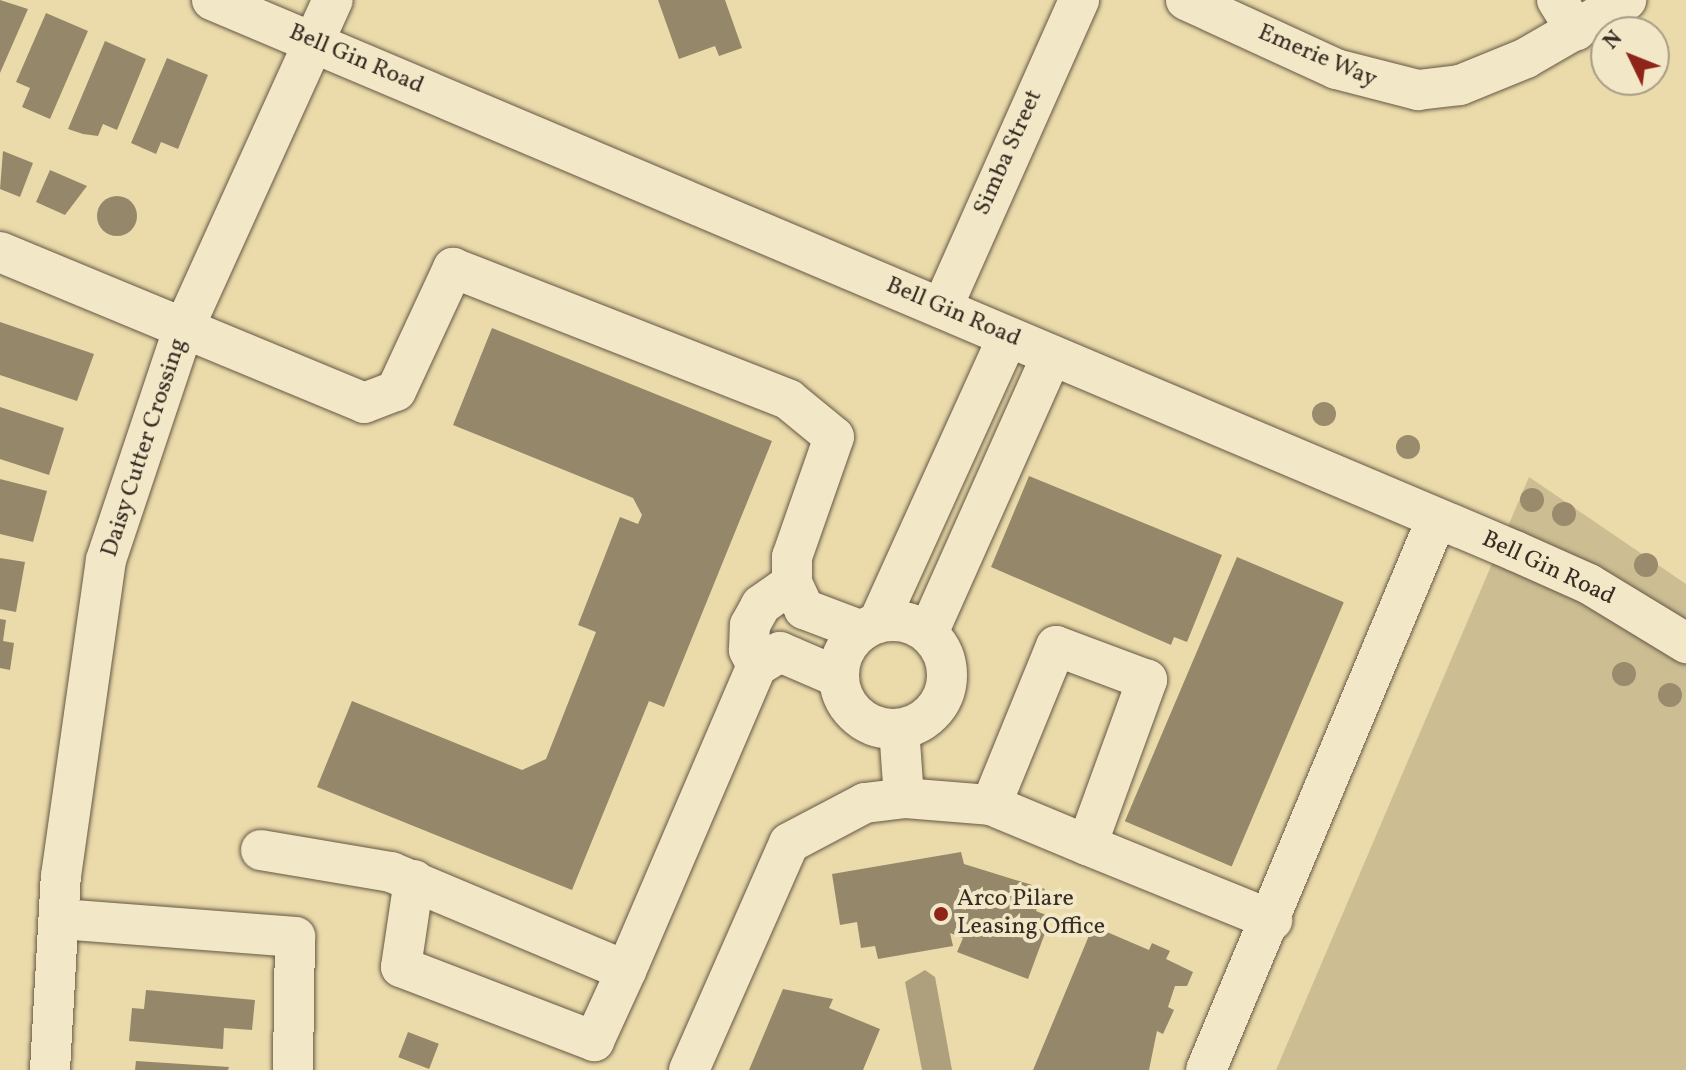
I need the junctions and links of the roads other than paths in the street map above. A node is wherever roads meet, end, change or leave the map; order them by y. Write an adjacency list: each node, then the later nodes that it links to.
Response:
1 (212, 0): 7 (street, Bell Gin Road)
2 (333, 0): 7 (street, Daisy Cutter Crossing)
3 (1079, 0): 9 (street, Simba Street)
4 (1186, 0): 6 (street, Emerie Way)
5 (1626, 0): 6 (street, Emerie Way)
6 (1567, 15)
7 (314, 42): 9 (street, Bell Gin Road); 10 (street, Daisy Cutter Crossing)
8 (0, 252): 10 (street)
9 (942, 308): 11 (street, Bell Gin Road)
10 (183, 330): 14 (street); 26 (street, Daisy Cutter Crossing)
11 (1008, 337): 12 (street, Bell Gin Road); 15 (street)
12 (1052, 355): 13 (street, Bell Gin Road); 16 (street)
13 (1437, 518): 17 (street, Bell Gin Road); 27 (street)
14 (798, 596): 15 (street); 18 (street)
15 (870, 627): 16 (street); 19 (street)
16 (928, 633): 20 (street)
17 (1686, 643)
18 (769, 659): 19 (street); 28 (street)
19 (838, 677): 20 (street)
20 (899, 729): 21 (street)
21 (904, 798): 22 (street); 31 (street)
22 (991, 805): 23 (street); 23 (street)
23 (1087, 845): 27 (street)
24 (261, 850): 25 (street)
25 (414, 880): 28 (street); 28 (street)
26 (61, 919): 29 (street, Daisy Cutter Crossing); 30 (street)
27 (1272, 920): 32 (street)
28 (626, 971)
29 (50, 1070)
30 (293, 1070)
31 (689, 1070)
32 (1206, 1070)

